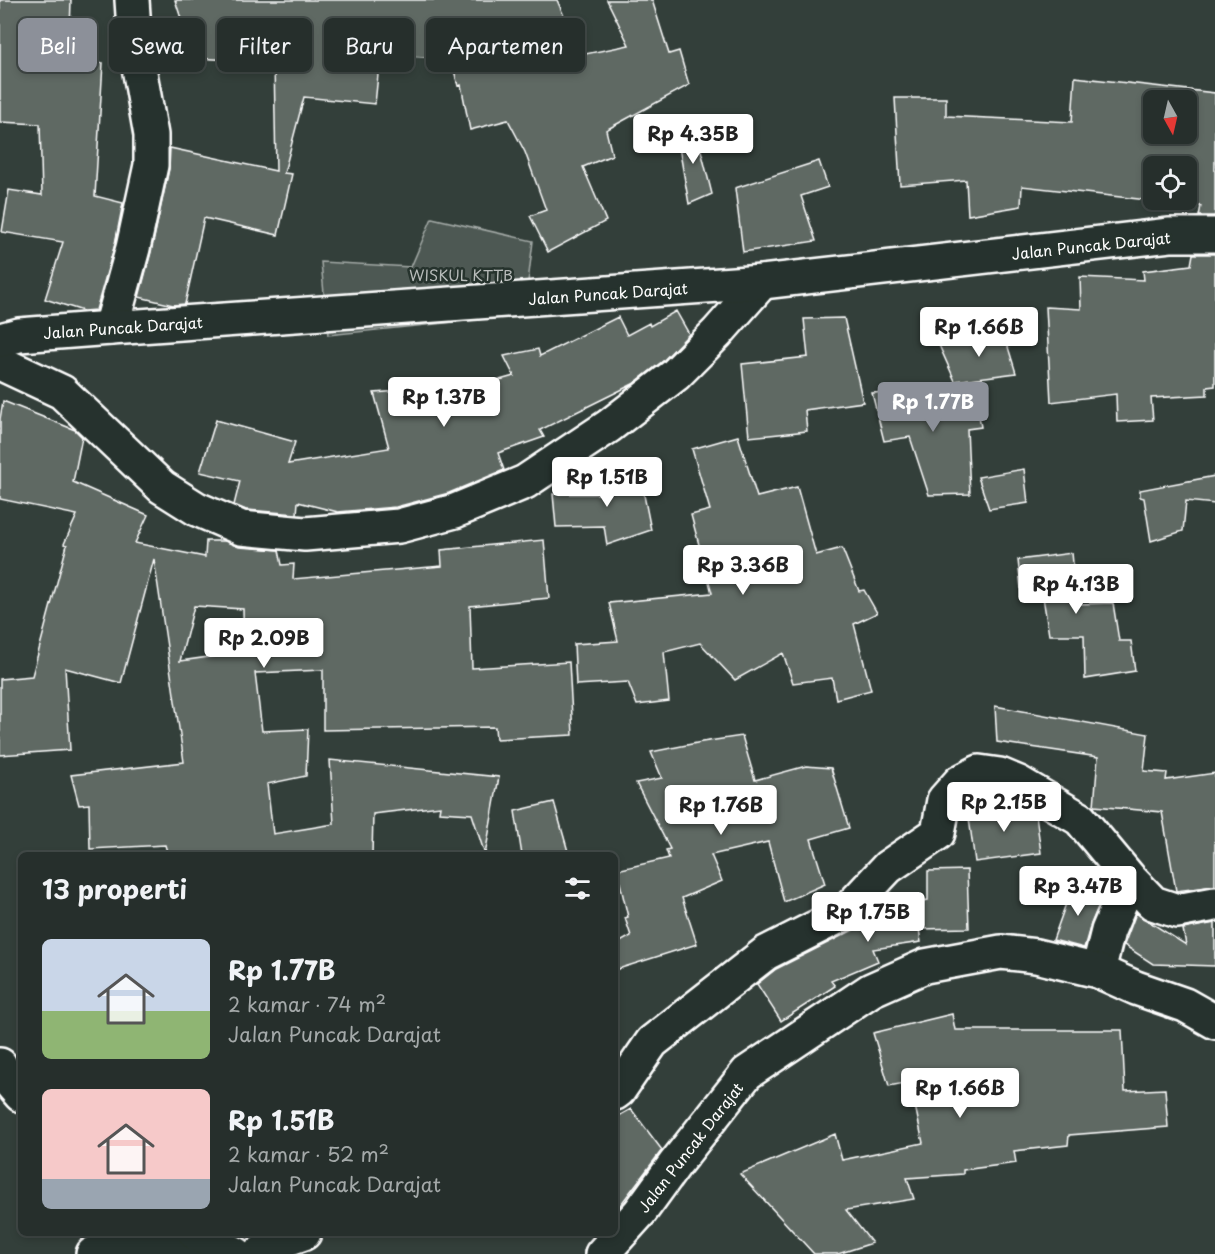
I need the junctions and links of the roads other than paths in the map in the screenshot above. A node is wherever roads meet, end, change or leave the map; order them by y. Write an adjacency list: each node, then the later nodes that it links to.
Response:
1 (132, 0): 4 (street)
2 (1215, 235): 3 (street, Jalan Puncak Darajat)
3 (762, 282): 4 (street, Jalan Puncak Darajat); 6 (street)
4 (111, 328): 5 (street, Jalan Puncak Darajat)
5 (0, 340)
6 (0, 363)
7 (1130, 879): 8 (street); 9 (street); 12 (street)
8 (1215, 904)
9 (1098, 971): 10 (street, Jalan Puncak Darajat); 19 (street, Jalan Puncak Darajat)
10 (1215, 1022)
11 (0, 1065): 13 (street)
12 (618, 1091)
13 (18, 1092)
14 (201, 1236): 16 (street)
15 (296, 1236): 16 (street)
16 (233, 1253)
17 (93, 1254): 18 (street)
18 (197, 1254)
19 (602, 1254)

